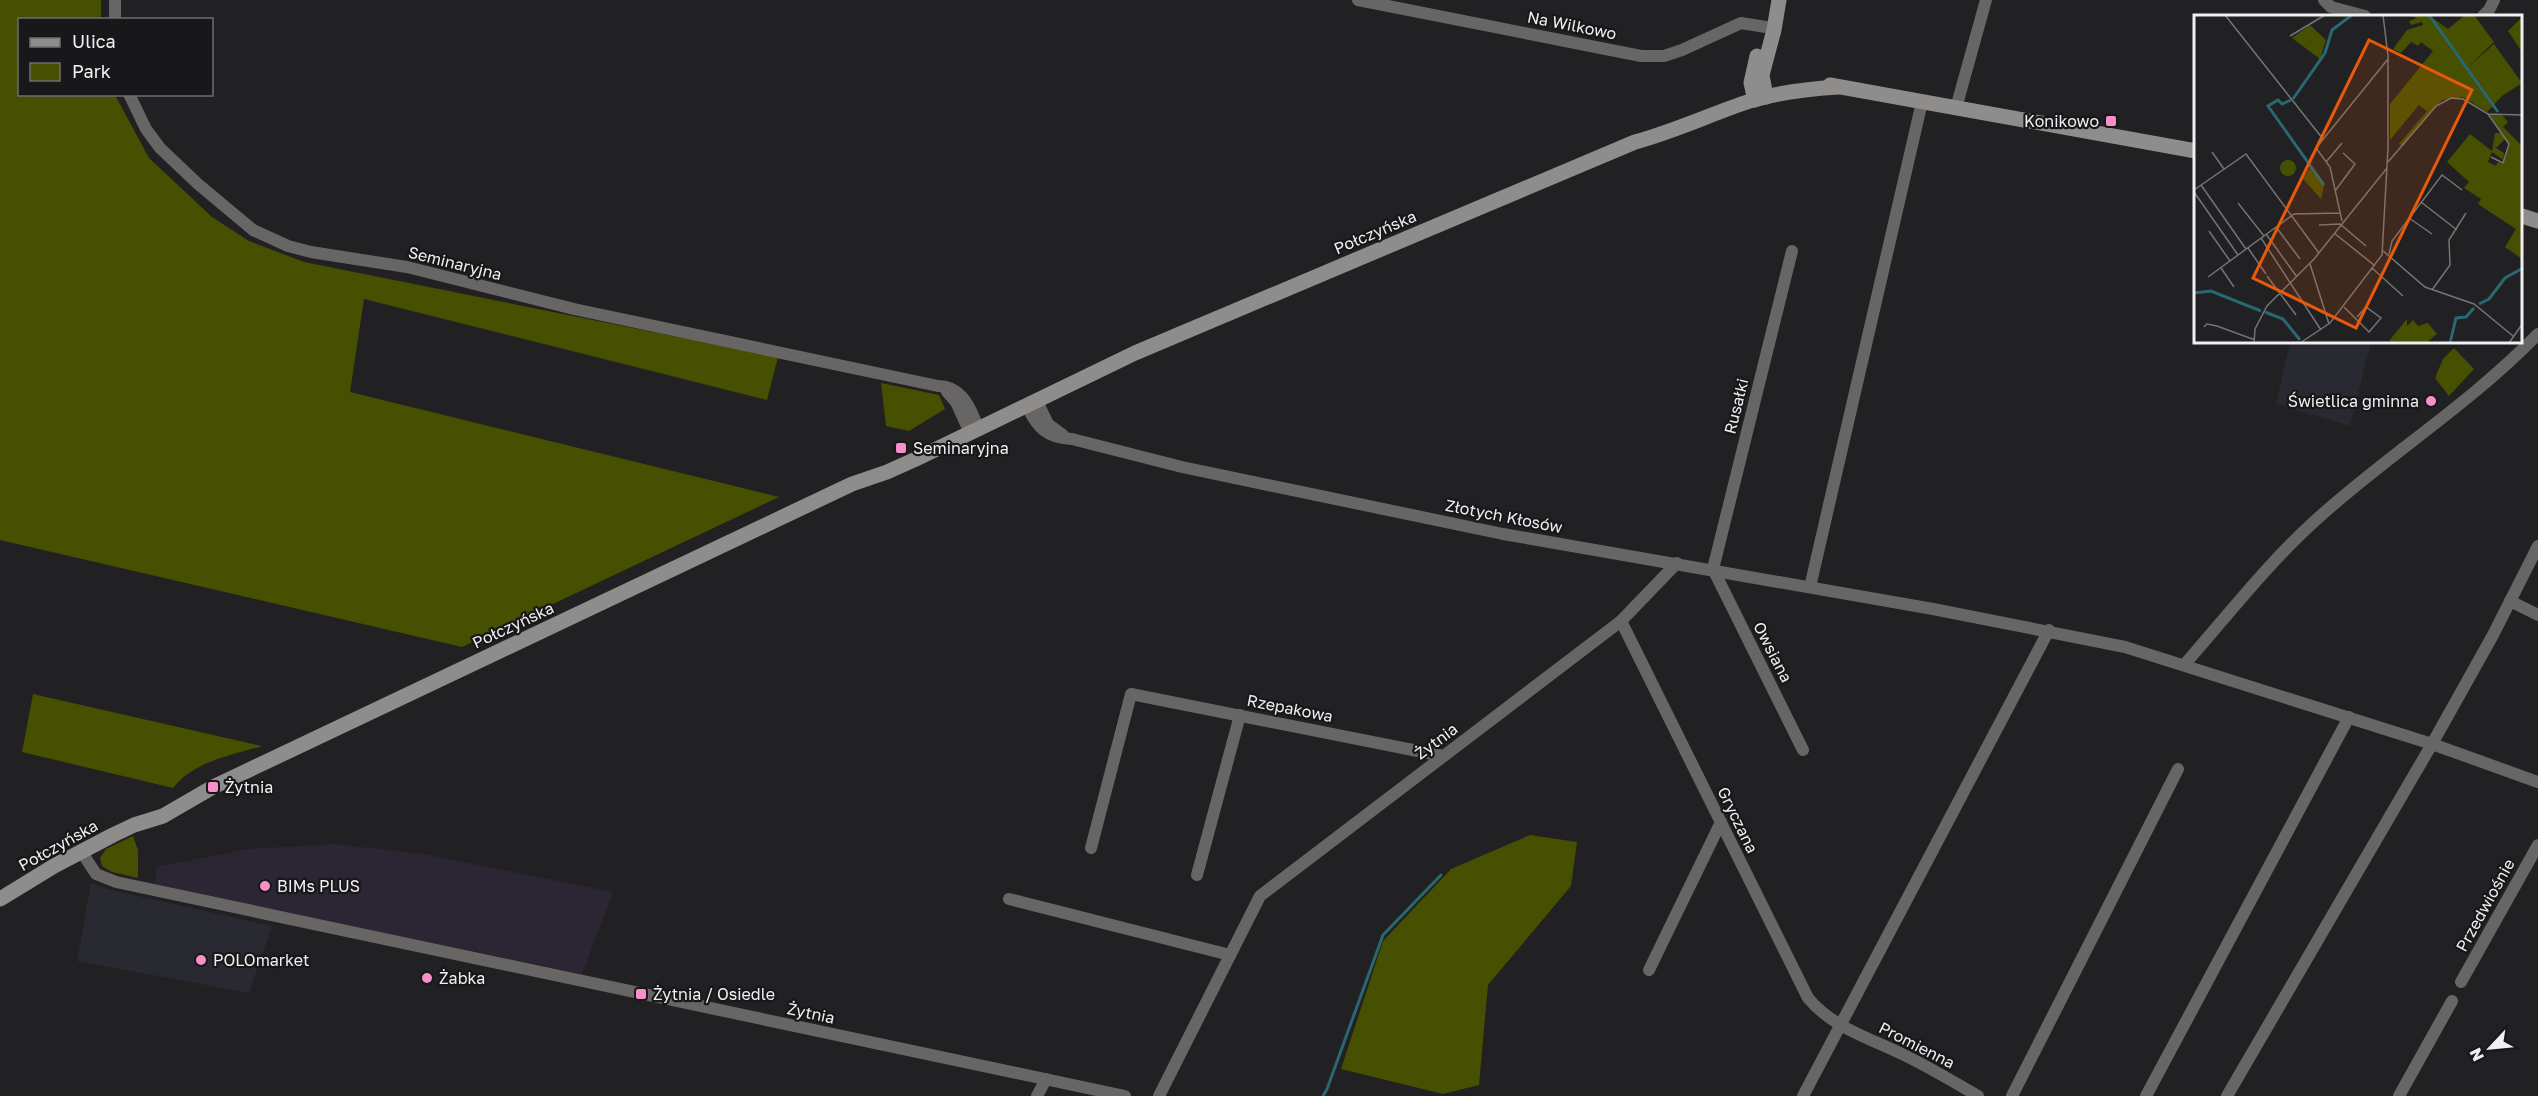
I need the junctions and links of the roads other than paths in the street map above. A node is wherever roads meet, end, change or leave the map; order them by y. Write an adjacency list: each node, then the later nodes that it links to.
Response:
1 (115, 0): 9 (street)
2 (1364, 0): 10 (street, Na Wilkowo)
3 (1986, 0): 14 (street)
4 (2324, 0): 7 (street)
5 (2494, 0): 8 (street)
6 (1777, 4): 10 (main road); 11 (main road)
7 (2361, 15)
8 (2484, 15)
9 (116, 18)
10 (1766, 27): 11 (main road)
11 (1759, 94): 13 (main road, Połczyńska); 20 (main road, Połczyńska)
12 (130, 96): 21 (street, Seminaryjna)
13 (1922, 102): 14 (main road, Połczyńska); 25 (street)
14 (1956, 108): 15 (main road, Połczyńska)
15 (2192, 151)
16 (2523, 216): 17 (main road)
17 (2538, 221)
18 (1792, 251): 24 (street, Rusałki)
19 (2538, 334): 30 (street)
20 (1031, 400): 21 (main road, Połczyńska); 23 (street, Złotych Kłosów)
21 (972, 425): 41 (main road, Połczyńska)
22 (2538, 546): 26 (street)
23 (1677, 563): 24 (street, Złotych Kłosów); 28 (street, Żytnia)
24 (1713, 569): 25 (street, Złotych Kłosów); 34 (street, Owsiana)
25 (1810, 587): 29 (street, Złotych Kłosów)
26 (2510, 601): 27 (street); 33 (street)
27 (2538, 615)
28 (1621, 621): 35 (street, Żytnia); 38 (street, Gryczana)
29 (2049, 630): 30 (street, Złotych Kłosów); 49 (street)
30 (2185, 664): 32 (street, Złotych Kłosów)
31 (1240, 715): 35 (street, Rzepakowa); 40 (street, Rzepakowa); 42 (street)
32 (2349, 717): 33 (street, Złotych Kłosów); 57 (street)
33 (2432, 744): 37 (street, Złotych Kłosów); 58 (street)
34 (1803, 750)
35 (1443, 756): 45 (street, Żytnia)
36 (2178, 769): 56 (street)
37 (2538, 782)
38 (1720, 822): 46 (street); 49 (street, Gryczana)
39 (2538, 845): 47 (street, Przedwiośnie)
40 (1091, 848)
41 (81, 851): 43 (main road, Połczyńska); 50 (street, Żytnia)
42 (1197, 875)
43 (0, 899)
44 (1009, 899): 45 (street)
45 (1230, 956): 53 (street, Żytnia)
46 (1649, 970)
47 (2461, 982)
48 (2452, 1001): 59 (street)
49 (1839, 1024): 54 (street); 55 (street, Promienna)
50 (1046, 1079): 51 (street); 52 (street, Żytnia)
51 (1037, 1096)
52 (1125, 1096)
53 (1160, 1096)
54 (1803, 1096)
55 (1978, 1096)
56 (2012, 1096)
57 (2146, 1096)
58 (2228, 1096)
59 (2399, 1096)

